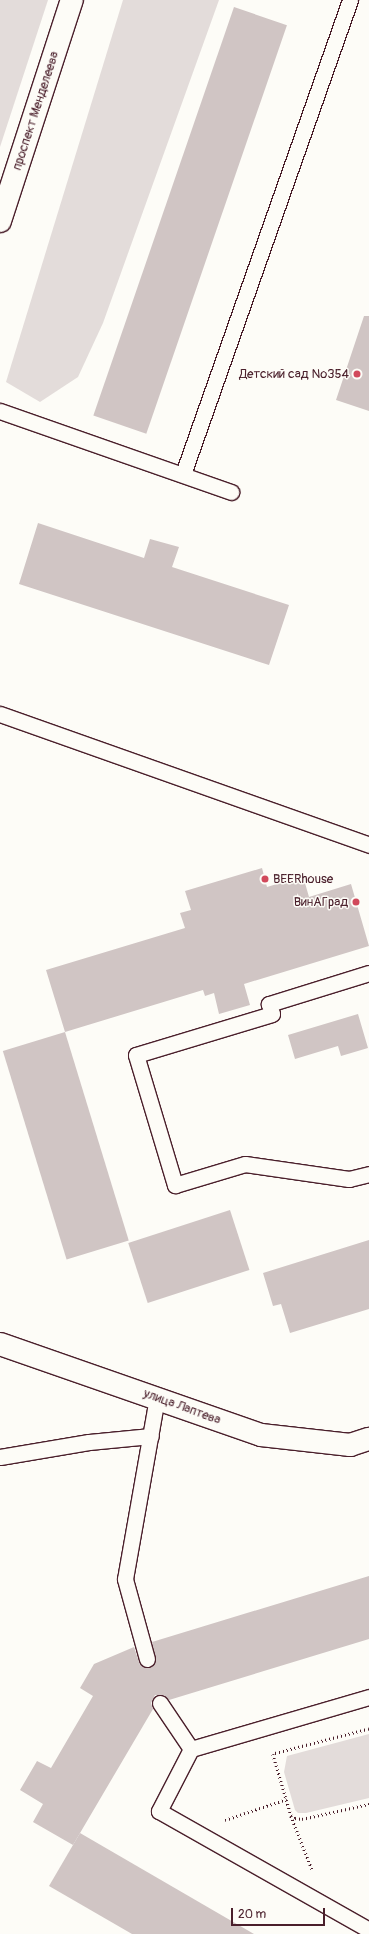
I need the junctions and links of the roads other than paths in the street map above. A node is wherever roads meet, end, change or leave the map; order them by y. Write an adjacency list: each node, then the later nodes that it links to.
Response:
1 (72, 0): 3 (street, проспект Менделеева)
2 (350, 0): 5 (lane)
3 (0, 221)
4 (0, 411): 5 (lane)
5 (183, 474): 6 (lane)
6 (231, 492)
7 (0, 714): 8 (lane)
8 (369, 845)
9 (369, 973): 10 (lane)
10 (369, 1174)
11 (0, 1344): 12 (street, улица Лаптева)
12 (157, 1398): 13 (lane); 14 (street, улица Лаптева)
13 (151, 1436): 15 (lane); 16 (lane)
14 (369, 1440)
15 (0, 1457)
16 (146, 1659)
17 (369, 1697): 19 (lane)
18 (160, 1703): 19 (lane)
19 (191, 1749): 20 (lane)
20 (369, 1930)

